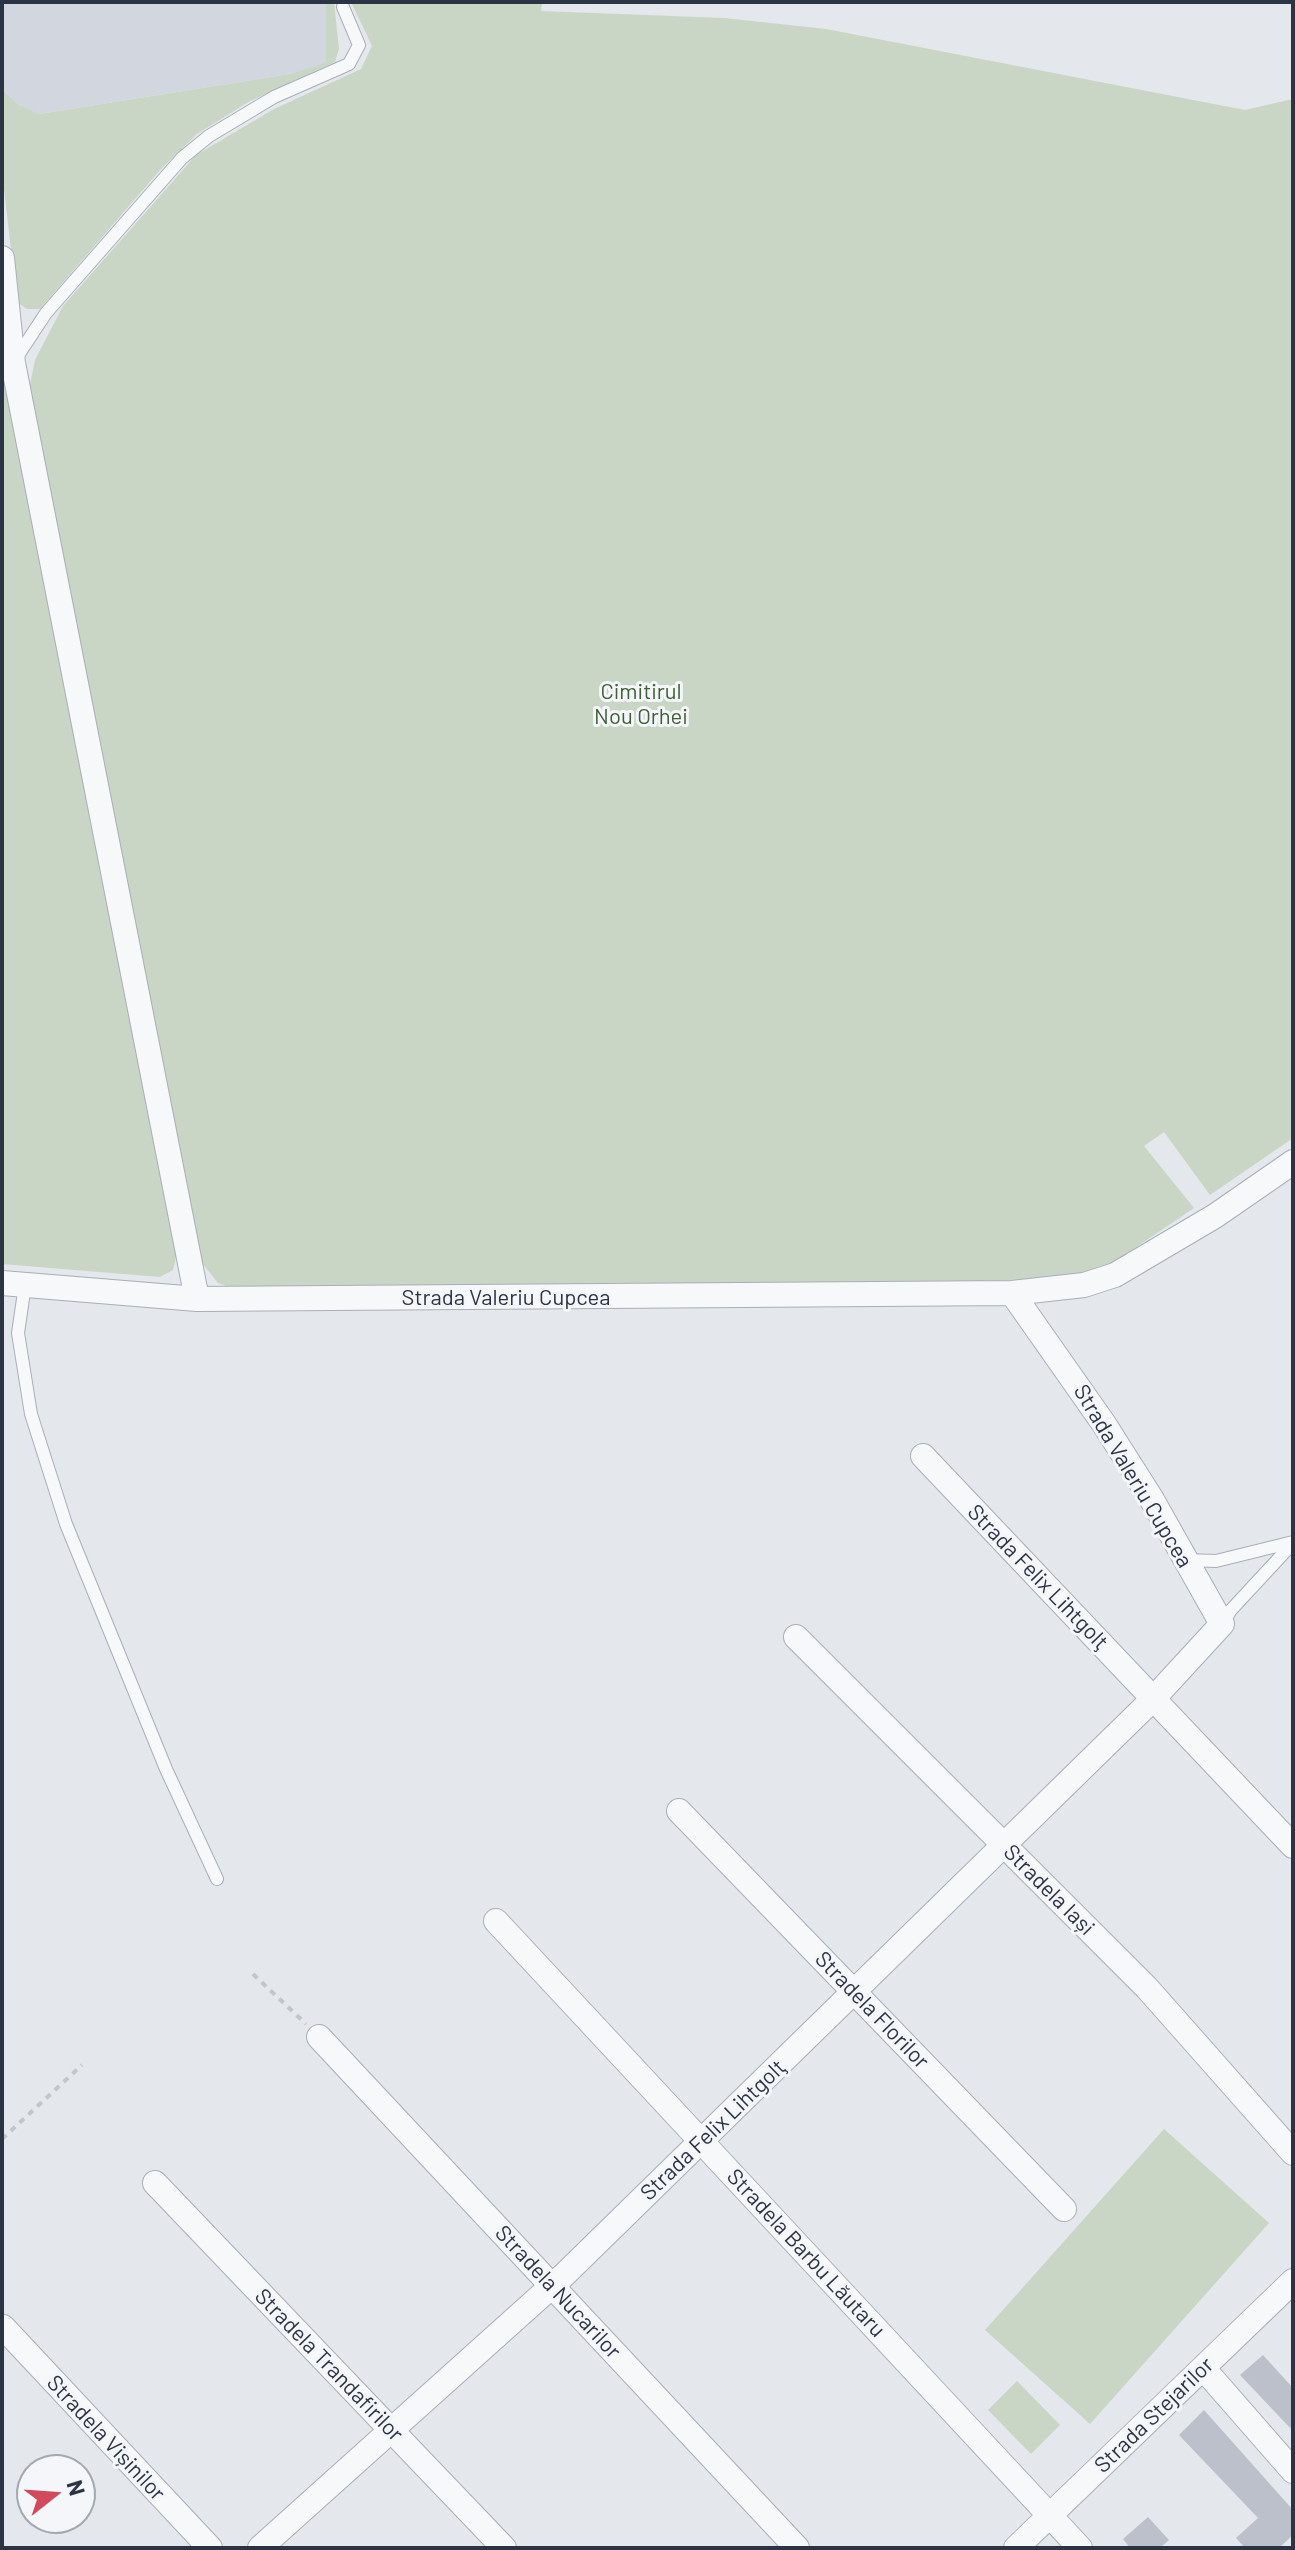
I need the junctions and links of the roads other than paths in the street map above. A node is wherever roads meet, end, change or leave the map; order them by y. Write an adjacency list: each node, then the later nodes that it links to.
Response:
1 (343, 7): 3 (lane)
2 (2, 258): 3 (street)
3 (13, 363): 7 (street)
4 (1293, 1162): 6 (street, Strada Valeriu Cupcea)
5 (14, 1284): 7 (street, Strada Valeriu Cupcea); 17 (lane)
6 (1012, 1293): 7 (street, Strada Valeriu Cupcea); 10 (street, Strada Valeriu Cupcea)
7 (197, 1299)
8 (923, 1456): 13 (street, Strada Felix Lihtgolţ)
9 (1293, 1543): 10 (lane); 11 (lane)
10 (1185, 1560): 11 (street, Strada Valeriu Cupcea)
11 (1222, 1624): 13 (street, Strada Felix Lihtgolţ)
12 (796, 1637): 15 (street, Stradela Iași)
13 (1153, 1699): 15 (street, Strada Felix Lihtgolţ); 16 (street, Strada Felix Lihtgolţ)
14 (679, 1811): 19 (street, Stradela Florilor)
15 (1004, 1845): 19 (street, Strada Felix Lihtgolţ); 22 (street, Stradela Iași)
16 (1293, 1846)
17 (217, 1879)
18 (496, 1921): 21 (street, Stradela Barbu Lăutaru)
19 (854, 1992): 21 (street, Strada Felix Lihtgolţ); 24 (street, Stradela Florilor)
20 (319, 2037): 26 (street, Stradela Nucarilor)
21 (701, 2141): 26 (street, Strada Felix Lihtgolţ); 31 (street, Stradela Barbu Lăutaru)
22 (1293, 2153)
23 (155, 2183): 29 (street, Stradela Trandafirilor)
24 (1064, 2209)
25 (1293, 2281): 28 (street, Strada Stejarilor)
26 (552, 2285): 29 (street, Strada Felix Lihtgolţ); 35 (street, Stradela Nucarilor)
27 (3, 2327): 32 (street, Stradela Vișinilor)
28 (1203, 2368): 30 (street); 31 (street, Strada Stejarilor)
29 (391, 2430): 33 (street, Strada Felix Lihtgolţ); 34 (street, Stradela Trandafirilor)
30 (1293, 2471)
31 (1050, 2515): 36 (street, Strada Stejarilor); 37 (street, Stradela Barbu Lăutaru)
32 (210, 2548)
33 (260, 2548)
34 (504, 2548)
35 (797, 2548)
36 (1016, 2548)
37 (1080, 2548)

